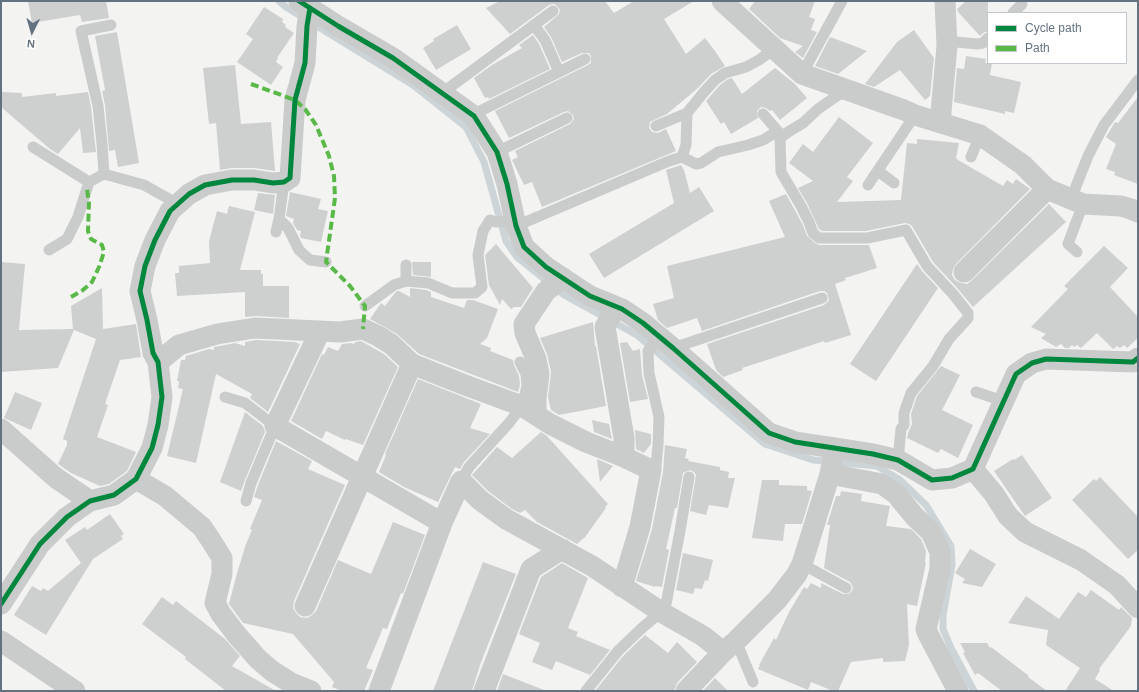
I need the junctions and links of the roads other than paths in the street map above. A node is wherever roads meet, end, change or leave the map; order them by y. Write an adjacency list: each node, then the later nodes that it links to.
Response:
1 (722, 1): 12 (street)
2 (842, 1): 15 (lane)
3 (944, 1): 11 (street)
4 (1022, 4): 7 (lane)
5 (553, 11): 9 (lane)
6 (306, 12): 18 (street); 35 (street)
7 (1014, 12)
8 (110, 25): 33 (lane)
9 (534, 25): 14 (lane); 18 (lane)
10 (987, 39): 11 (lane)
11 (946, 41): 24 (street)
12 (774, 49): 15 (street); 19 (lane)
13 (585, 59): 14 (lane)
14 (559, 72): 21 (lane)
15 (802, 74): 17 (street)
16 (1138, 80): 39 (lane)
17 (847, 89): 22 (street); 26 (lane)
18 (442, 93): 21 (street)
19 (687, 113): 25 (lane); 30 (lane)
20 (763, 114): 26 (lane)
21 (472, 115): 29 (street)
22 (915, 115): 24 (street); 32 (lane)
23 (567, 118): 29 (lane)
24 (940, 123): 27 (street)
25 (656, 126)
26 (781, 134): 30 (lane); 68 (lane)
27 (980, 135): 31 (lane); 38 (street)
28 (33, 147): 34 (lane)
29 (497, 152): 43 (street)
30 (682, 157): 43 (lane)
31 (971, 157)
32 (878, 171): 36 (lane); 37 (lane)
33 (104, 174): 34 (lane); 40 (lane)
34 (89, 182): 45 (lane)
35 (284, 182): 40 (street); 42 (lane)
36 (894, 183)
37 (868, 185)
38 (1047, 189): 39 (street); 49 (street)
39 (1077, 202): 41 (street); 46 (lane)
40 (178, 204): 58 (street)
41 (1138, 212)
42 (279, 219): 44 (lane); 47 (lane)
43 (508, 222): 50 (lane); 51 (street)
44 (276, 232)
45 (49, 250)
46 (1077, 252)
47 (326, 262)
48 (406, 265): 50 (lane)
49 (964, 272)
50 (406, 280): 53 (lane)
51 (556, 284): 54 (street); 64 (street)
52 (822, 298): 56 (lane)
53 (364, 306)
54 (611, 316): 56 (street); 67 (street)
55 (320, 330): 58 (street); 60 (street); 65 (street)
56 (666, 342): 69 (street); 71 (lane)
57 (1138, 358): 63 (street)
58 (158, 362): 74 (street)
59 (520, 362): 64 (lane)
60 (412, 364): 64 (street); 72 (street)
61 (976, 392): 63 (lane)
62 (224, 397): 65 (lane)
63 (1003, 402): 70 (street)
64 (529, 411): 67 (street); 75 (lane)
65 (275, 426): 72 (street); 77 (lane)
66 (1, 428): 76 (street)
67 (624, 457): 71 (street)
68 (898, 460): 69 (street); 70 (street)
69 (832, 461): 80 (street); 96 (street)
70 (973, 469): 85 (street)
71 (650, 470): 81 (street)
72 (362, 476): 78 (street); 84 (street)
73 (689, 477): 86 (lane)
74 (136, 479): 76 (street); 91 (street)
75 (461, 481): 78 (street); 79 (street)
76 (90, 501): 83 (street)
77 (246, 501)
78 (442, 523): 92 (street)
79 (562, 549): 81 (street); 93 (street)
80 (802, 564): 82 (lane); 88 (street)
81 (622, 586): 86 (street)
82 (846, 588)
83 (1, 604)
84 (305, 606)
85 (1138, 608)
86 (661, 612): 88 (street); 94 (lane)
87 (1, 641): 90 (street)
88 (729, 646): 89 (lane); 95 (street)
89 (753, 682)
90 (76, 691)
91 (311, 691)
92 (379, 691)
93 (484, 691)
94 (586, 691)
95 (686, 691)
96 (958, 691)

